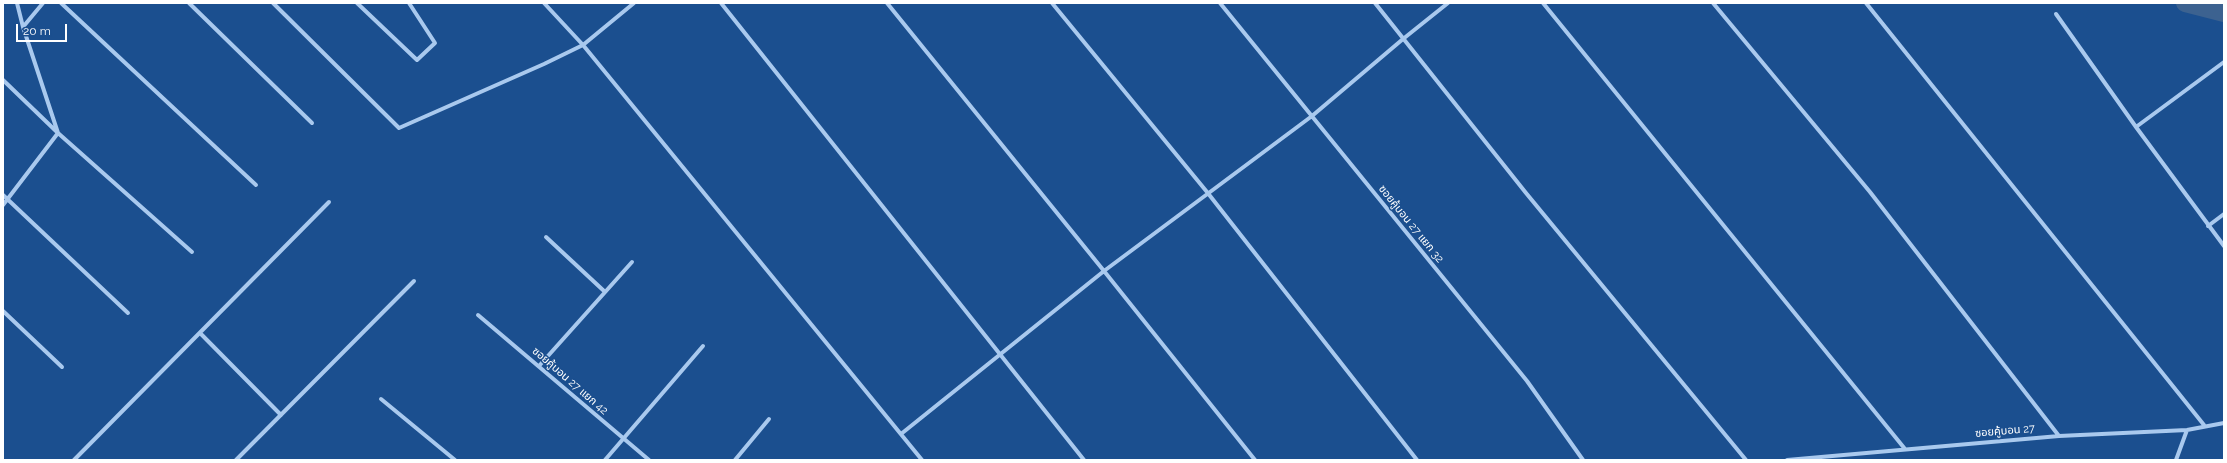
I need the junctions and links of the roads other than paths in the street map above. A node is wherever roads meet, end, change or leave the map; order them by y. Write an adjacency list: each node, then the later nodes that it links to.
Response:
1 (16, 3): 20 (street)
2 (43, 3): 20 (street)
3 (61, 3): 29 (street)
4 (189, 3): 26 (street)
5 (273, 3): 22 (street)
6 (357, 3): 7 (street)
7 (409, 3)
8 (544, 3): 22 (street)
9 (634, 3): 22 (street)
10 (721, 3): 49 (street)
11 (886, 3): 41 (street)
12 (1052, 3): 30 (street)
13 (1220, 3): 25 (street, ซอยคู้บอน 27 แยก 32)
14 (1374, 3): 21 (street)
15 (1448, 3): 21 (street)
16 (1543, 3): 61 (street)
17 (1713, 3): 59 (street)
18 (1866, 3): 56 (street)
19 (2056, 14): 27 (street)
20 (23, 26): 28 (street)
21 (1403, 39): 25 (street); 74 (street)
22 (582, 45): 58 (street)
23 (2224, 62): 27 (street)
24 (3, 80): 28 (street)
25 (1312, 116): 30 (street); 73 (street, ซอยคู้บอน 27 แยก 32)
26 (312, 123)
27 (2136, 127): 36 (street)
28 (58, 133): 32 (street); 39 (street)
29 (256, 185)
30 (1207, 192): 41 (street); 72 (street)
31 (3, 195): 32 (street)
32 (8, 200): 34 (street); 45 (street)
33 (329, 202): 47 (street)
34 (3, 205)
35 (2224, 214): 36 (street)
36 (2208, 226): 38 (street)
37 (546, 237): 43 (street)
38 (2224, 246)
39 (192, 252)
40 (632, 262): 43 (street)
41 (1104, 270): 49 (street); 71 (street)
42 (414, 281): 53 (street)
43 (604, 291): 50 (street)
44 (3, 311): 51 (street)
45 (128, 314)
46 (478, 315): 50 (street, ซอยคู้บอน 27 แยก 42)
47 (200, 333): 53 (street); 63 (street)
48 (703, 346): 60 (street)
49 (1000, 354): 58 (street); 70 (street)
50 (539, 366): 60 (street, ซอยคู้บอน 27 แยก 42)
51 (62, 367)
52 (382, 399): 65 (street)
53 (281, 415): 64 (street)
54 (769, 419): 68 (street)
55 (2224, 423): 56 (street, ซอยคู้บอน 27)
56 (2204, 425): 57 (street, ซอยคู้บอน 27)
57 (2186, 430): 59 (street, ซอยคู้บอน 27); 77 (street)
58 (901, 434): 69 (street)
59 (2060, 436): 61 (street, ซอยคู้บอน 27)
60 (622, 438): 66 (street); 67 (street, ซอยคู้บอน 27 แยก 42)
61 (1905, 449): 62 (street, ซอยคู้บอน 27)
62 (1856, 454): 75 (street, ซอยคู้บอน 27); 76 (street)
63 (74, 460)
64 (236, 460)
65 (455, 460)
66 (605, 460)
67 (649, 460)
68 (735, 460)
69 (922, 460)
70 (1084, 460)
71 (1255, 460)
72 (1417, 460)
73 (1583, 460)
74 (1746, 460)
75 (1787, 460)
76 (1856, 460)
77 (2176, 460)

